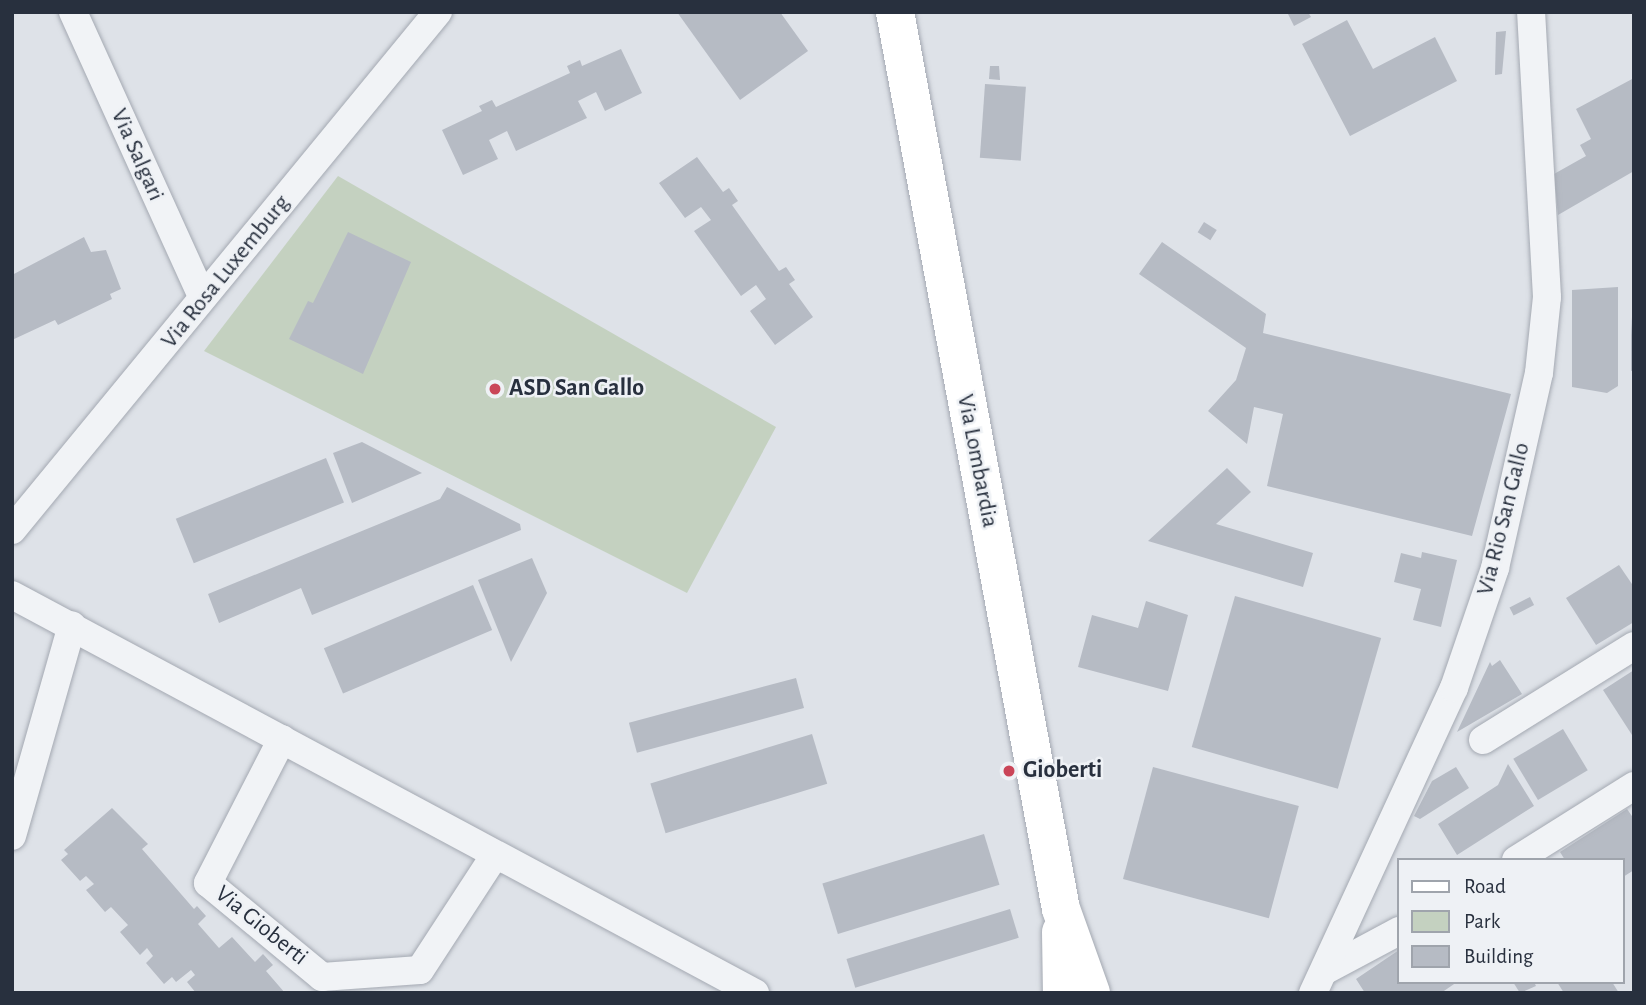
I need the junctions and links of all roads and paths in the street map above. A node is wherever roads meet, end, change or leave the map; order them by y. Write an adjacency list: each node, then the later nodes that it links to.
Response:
1 (73, 12): 5 (street, Via Salgari)
2 (438, 12): 5 (street, Via Rosa Luxemburg)
3 (895, 12): 16 (main road, Via Lombardia)
4 (1531, 12): 18 (street, Via Rio San Gallo)
5 (202, 297): 6 (street, Via Rosa Luxemburg)
6 (12, 530)
7 (12, 595): 8 (street)
8 (72, 625): 10 (street); 13 (street)
9 (1634, 646): 11 (street)
10 (282, 739): 14 (street); 14 (street, Via Gioberti)
11 (1483, 740)
12 (1634, 786): 15 (street)
13 (12, 836)
14 (495, 855): 19 (street)
15 (1519, 858)
16 (1061, 909): 20 (main road, Via Lombardia); 21 (main road, Via Lombardia)
17 (1398, 932): 18 (street)
18 (1320, 981)
19 (755, 993)
20 (1062, 993)
21 (1091, 993)

